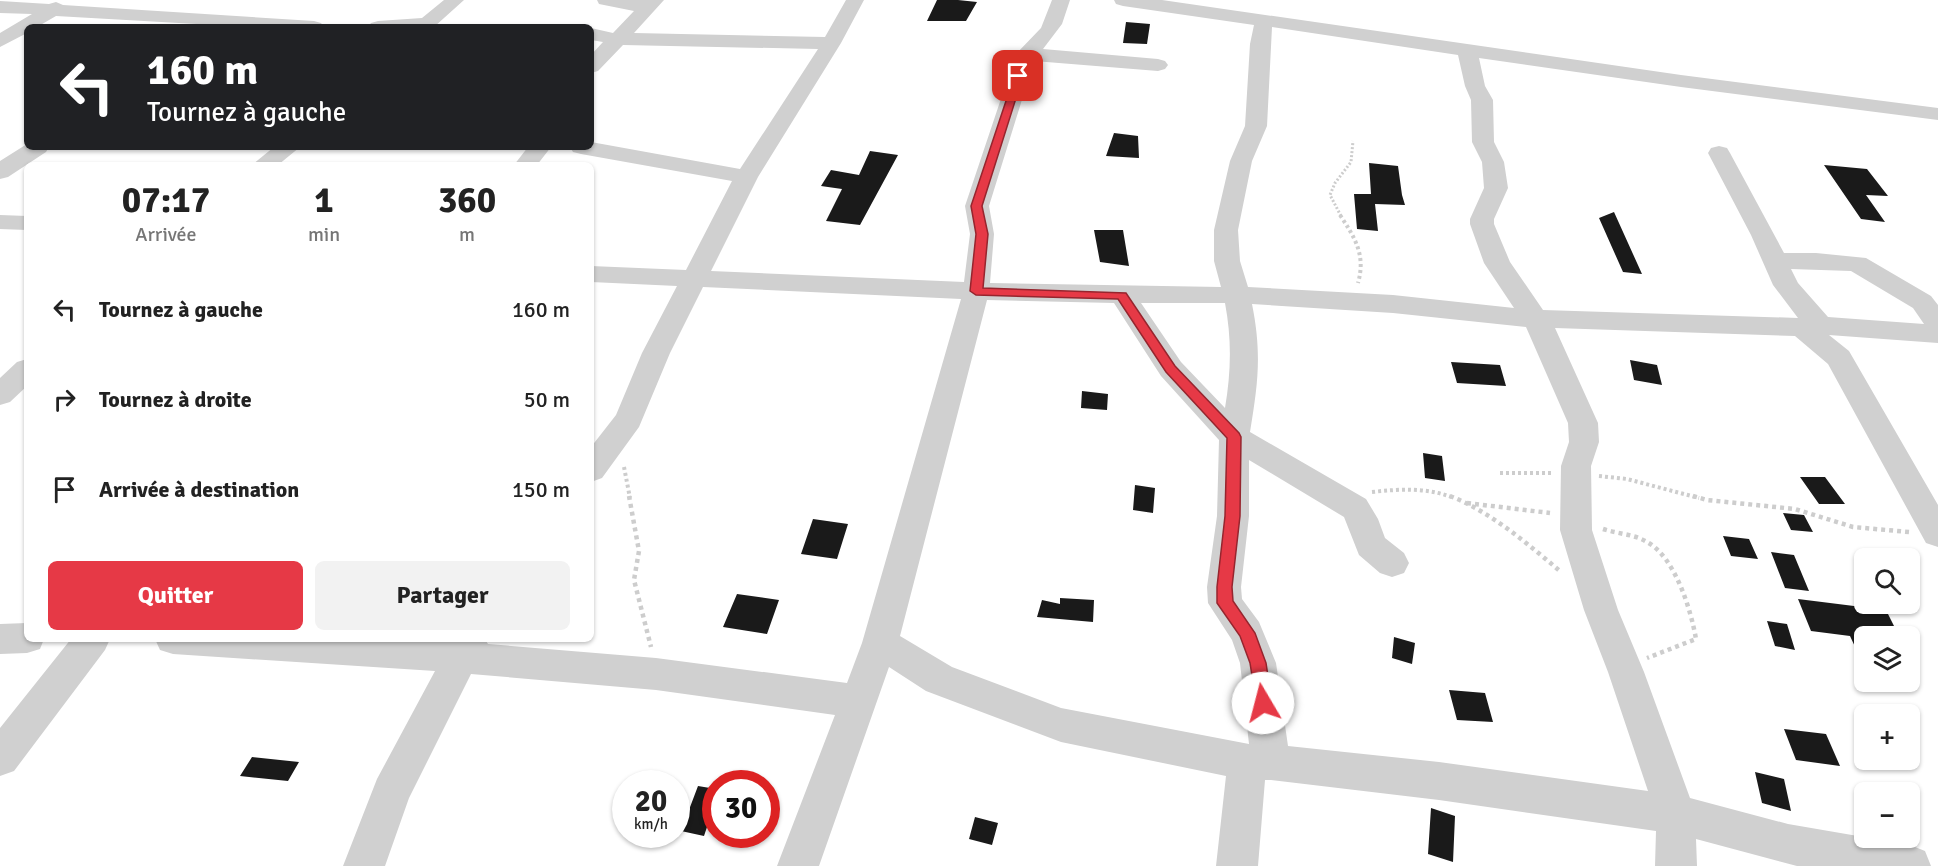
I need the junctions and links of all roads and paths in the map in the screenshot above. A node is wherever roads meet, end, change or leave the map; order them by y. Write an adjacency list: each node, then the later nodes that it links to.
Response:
1 (455, 0): 14 (street)
2 (606, 0): 7 (street)
3 (855, 0): 19 (street)
4 (1061, 0): 21 (street)
5 (1123, 0): 10 (street)
6 (61, 4): 9 (street); 11 (street); 12 (street)
7 (651, 4): 17 (street)
8 (260, 5): 11 (street)
9 (0, 8)
10 (1264, 21): 20 (street); 41 (street)
11 (230, 23): 13 (street)
12 (28, 24)
13 (251, 24)
14 (435, 24)
15 (24, 26): 18 (street)
16 (594, 35): 17 (street)
17 (615, 39): 19 (street); 22 (street)
18 (0, 41)
19 (831, 44): 34 (street)
20 (1467, 51): 24 (street); 44 (street)
21 (1026, 54): 23 (street); 40 (street)
22 (594, 64)
23 (1158, 65)
24 (1938, 114)
25 (1353, 141): 43 (path)
26 (594, 149): 34 (street)
27 (33, 150): 33 (street)
28 (284, 150): 31 (street)
29 (538, 150): 32 (street)
30 (1719, 153): 37 (street)
31 (266, 162)
32 (528, 162)
33 (0, 172)
34 (746, 177): 39 (street)
35 (0, 222): 36 (street)
36 (24, 223)
37 (1776, 261): 45 (street); 46 (street)
38 (594, 274): 39 (street)
39 (692, 279): 40 (street); 50 (street)
40 (976, 291): 42 (street); 63 (street)
41 (1237, 295): 42 (street); 43 (street); 51 (street)
42 (1122, 296): 51 (street)
43 (1350, 303): 44 (street)
44 (1535, 319): 46 (street); 54 (street)
45 (1938, 324)
46 (1811, 326): 47 (street); 56 (street)
47 (1938, 334)
48 (24, 372): 49 (street)
49 (0, 395)
50 (629, 419): 52 (street); 65 (path)
51 (1234, 437): 55 (street); 68 (street)
52 (594, 466)
53 (1500, 474): 54 (path)
54 (1577, 474): 56 (path); 69 (street)
55 (1336, 496): 57 (street); 58 (path)
56 (1927, 534)
57 (1392, 563)
58 (1563, 574)
59 (24, 638): 60 (street)
60 (0, 639)
61 (90, 642): 67 (street)
62 (271, 642): 64 (street)
63 (880, 643): 66 (street); 68 (street)
64 (467, 648): 65 (street); 70 (street)
65 (656, 674): 66 (street)
66 (857, 701): 71 (street)
67 (0, 758)
68 (1259, 762): 69 (street); 72 (street)
69 (1676, 814): 73 (street); 74 (street)
70 (364, 866)
71 (798, 866)
72 (1237, 866)
73 (1676, 866)
74 (1910, 866)

